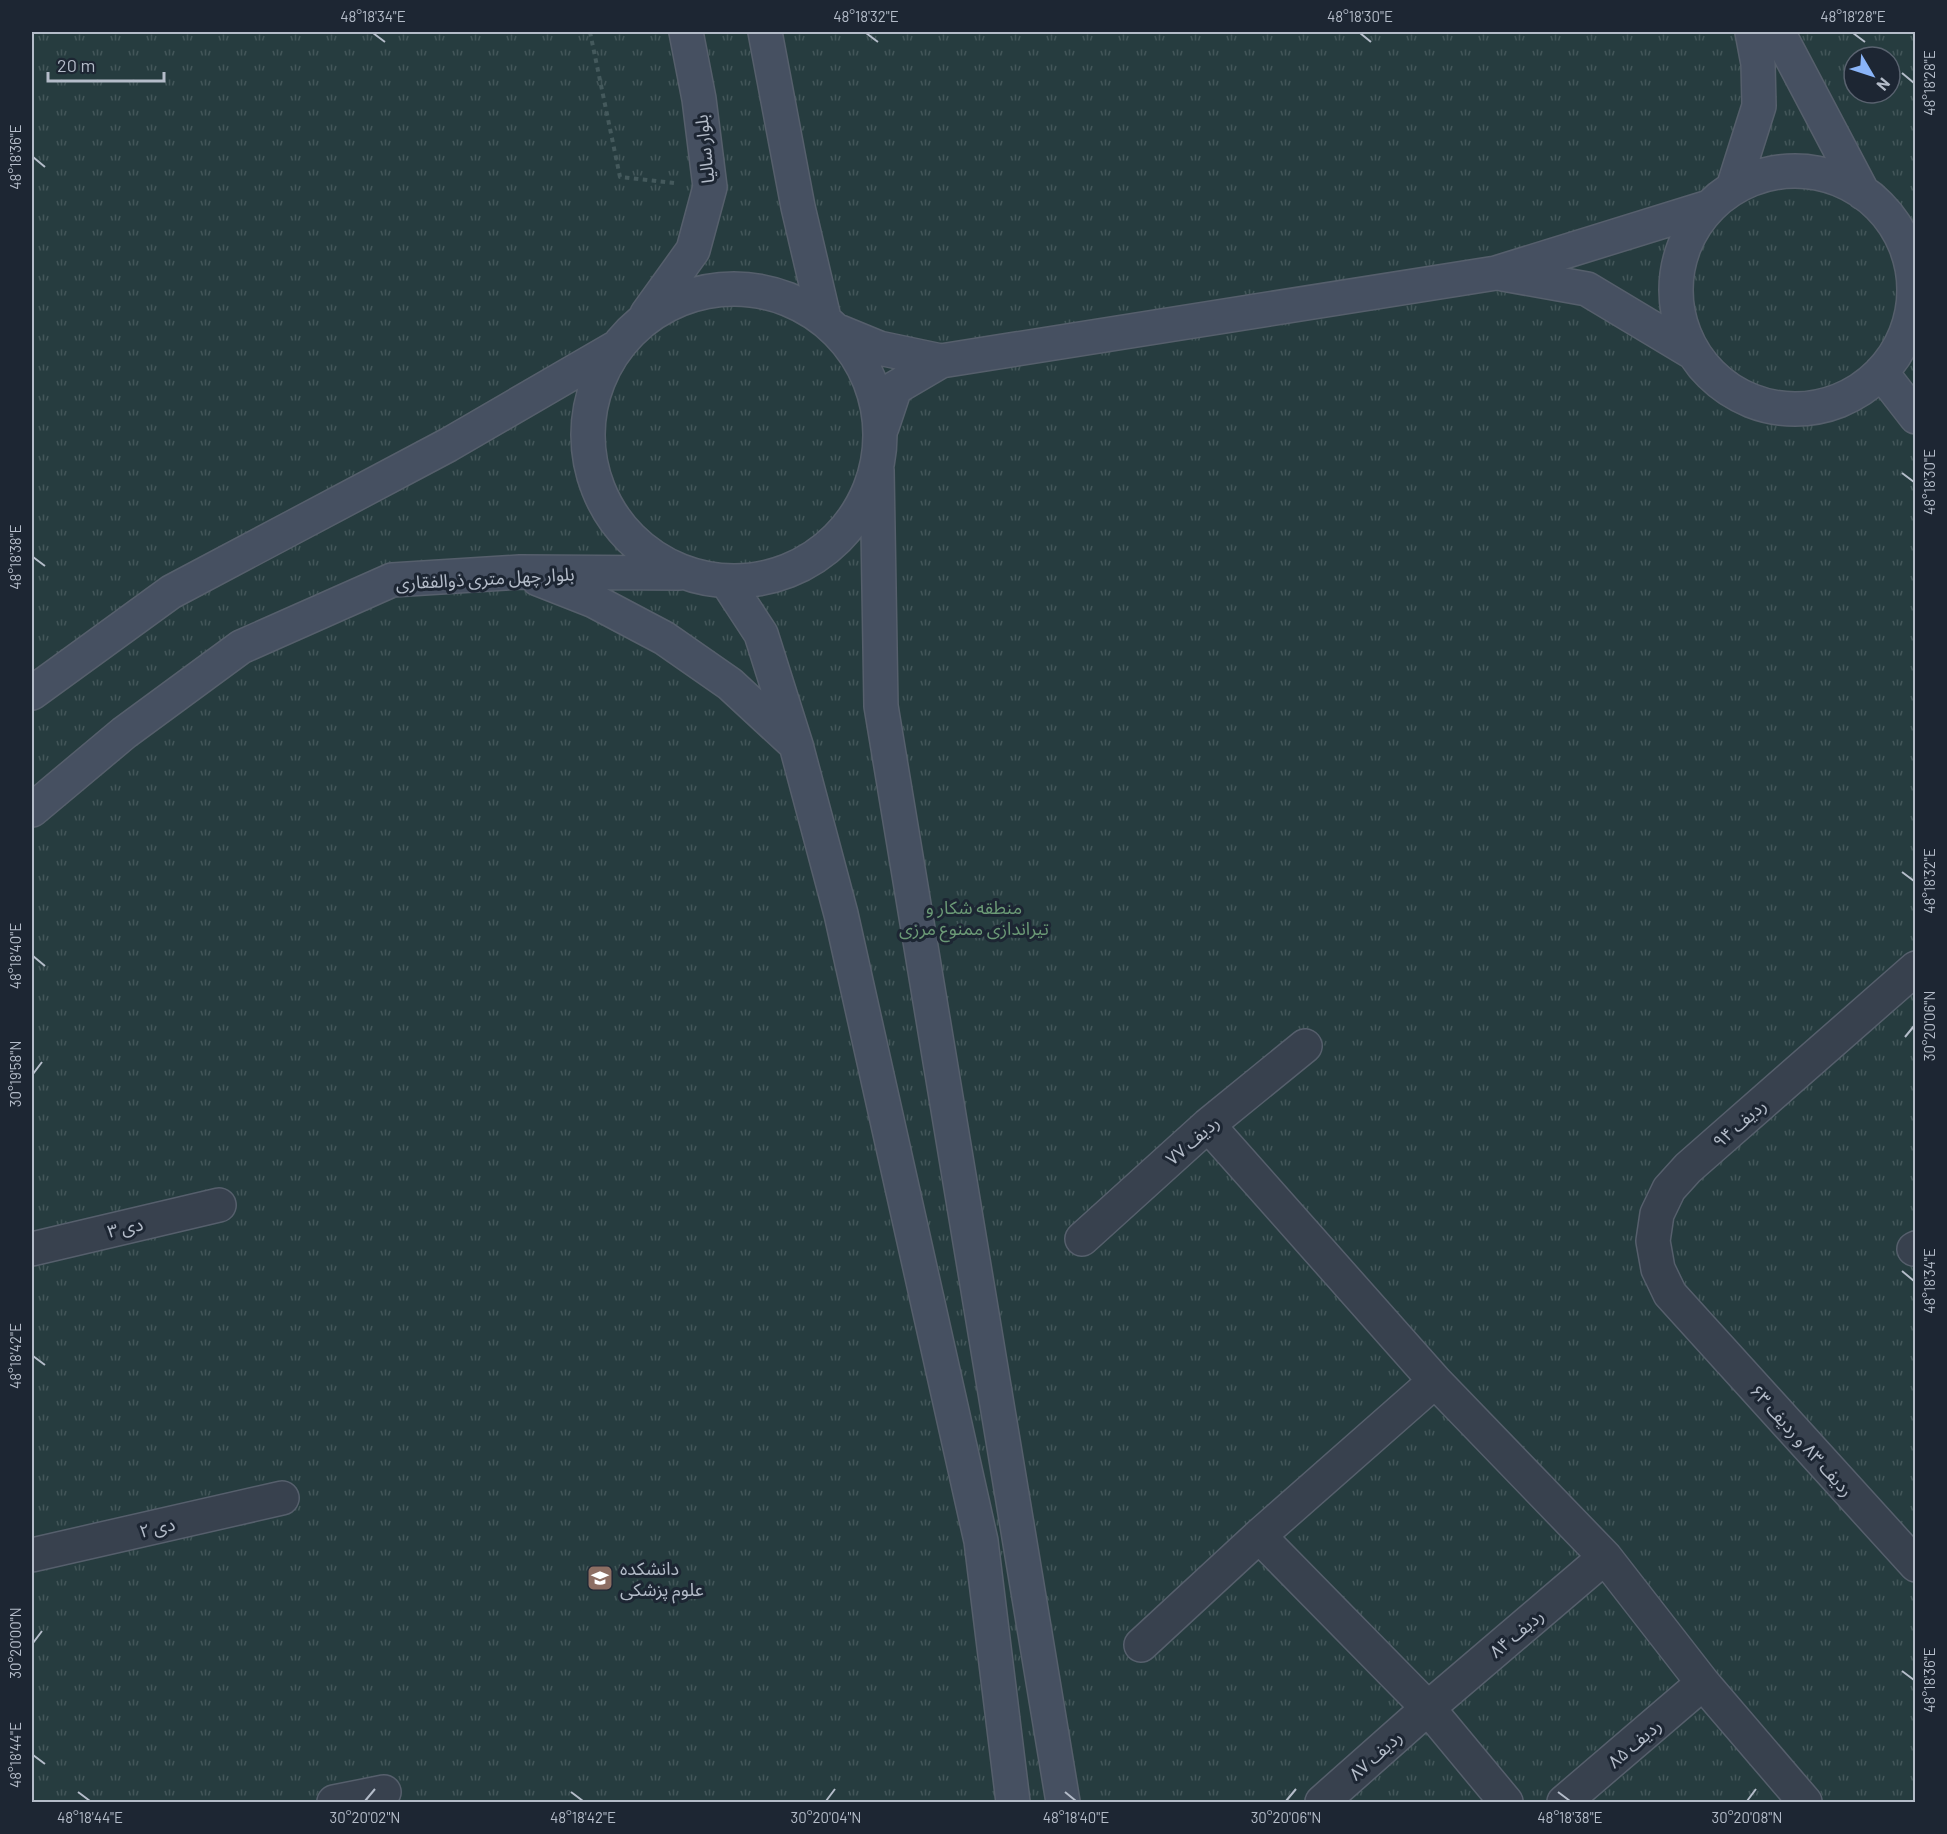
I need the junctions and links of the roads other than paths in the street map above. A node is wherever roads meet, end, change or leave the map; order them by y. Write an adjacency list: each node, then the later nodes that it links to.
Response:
1 (686, 32): 9 (main road, بلوار سالیا)
2 (765, 32): 10 (main road)
3 (1752, 32): 6 (main road)
4 (1778, 32): 5 (main road)
5 (1863, 193): 6 (main road); 7 (main road)
6 (1721, 197): 8 (main road); 12 (main road)
7 (1906, 233): 13 (main road)
8 (1496, 273): 12 (main road); 14 (main road)
9 (642, 321): 10 (main road); 11 (main road)
10 (831, 325): 14 (main road); 16 (main road)
11 (617, 347): 19 (main road); 21 (main road)
12 (1692, 352): 13 (main road)
13 (1899, 353): 15 (main road)
14 (940, 361): 16 (main road)
15 (1916, 417)
16 (881, 431): 17 (main road)
17 (877, 470): 20 (main road); 43 (main road)
18 (520, 572): 19 (main road, بلوار چهل متری ذوالفقاری); 22 (main road); 23 (main road, بلوار چهل متری ذوالفقاری)
19 (684, 573): 20 (main road)
20 (727, 582): 22 (main road)
21 (32, 693)
22 (796, 745): 42 (main road)
23 (32, 810)
24 (1916, 968): 30 (street, ردیف ۹۴)
25 (1305, 1046): 26 (street, ردیف ۷۷)
26 (1208, 1125): 28 (street, ردیف ۷۷); 31 (street)
27 (219, 1204): 29 (street, دی ۳)
28 (1082, 1239)
29 (32, 1249)
30 (1689, 1314): 36 (street, ردیف ۸۳ و ردیف ۶۳)
31 (1436, 1381): 33 (street); 35 (street)
32 (282, 1498): 34 (street, دی ۲)
33 (1259, 1536): 37 (street); 39 (street)
34 (32, 1555)
35 (1605, 1557): 38 (street); 39 (street, ردیف ۸۴)
36 (1916, 1565)
37 (1141, 1645)
38 (1703, 1683): 46 (street, ردیف ۸۵); 47 (street)
39 (1428, 1708): 44 (street, ردیف ۸۷); 45 (street)
40 (384, 1792): 41 (street)
41 (334, 1803)
42 (1013, 1803)
43 (1063, 1803)
44 (1322, 1803)
45 (1506, 1803)
46 (1564, 1803)
47 (1805, 1803)

